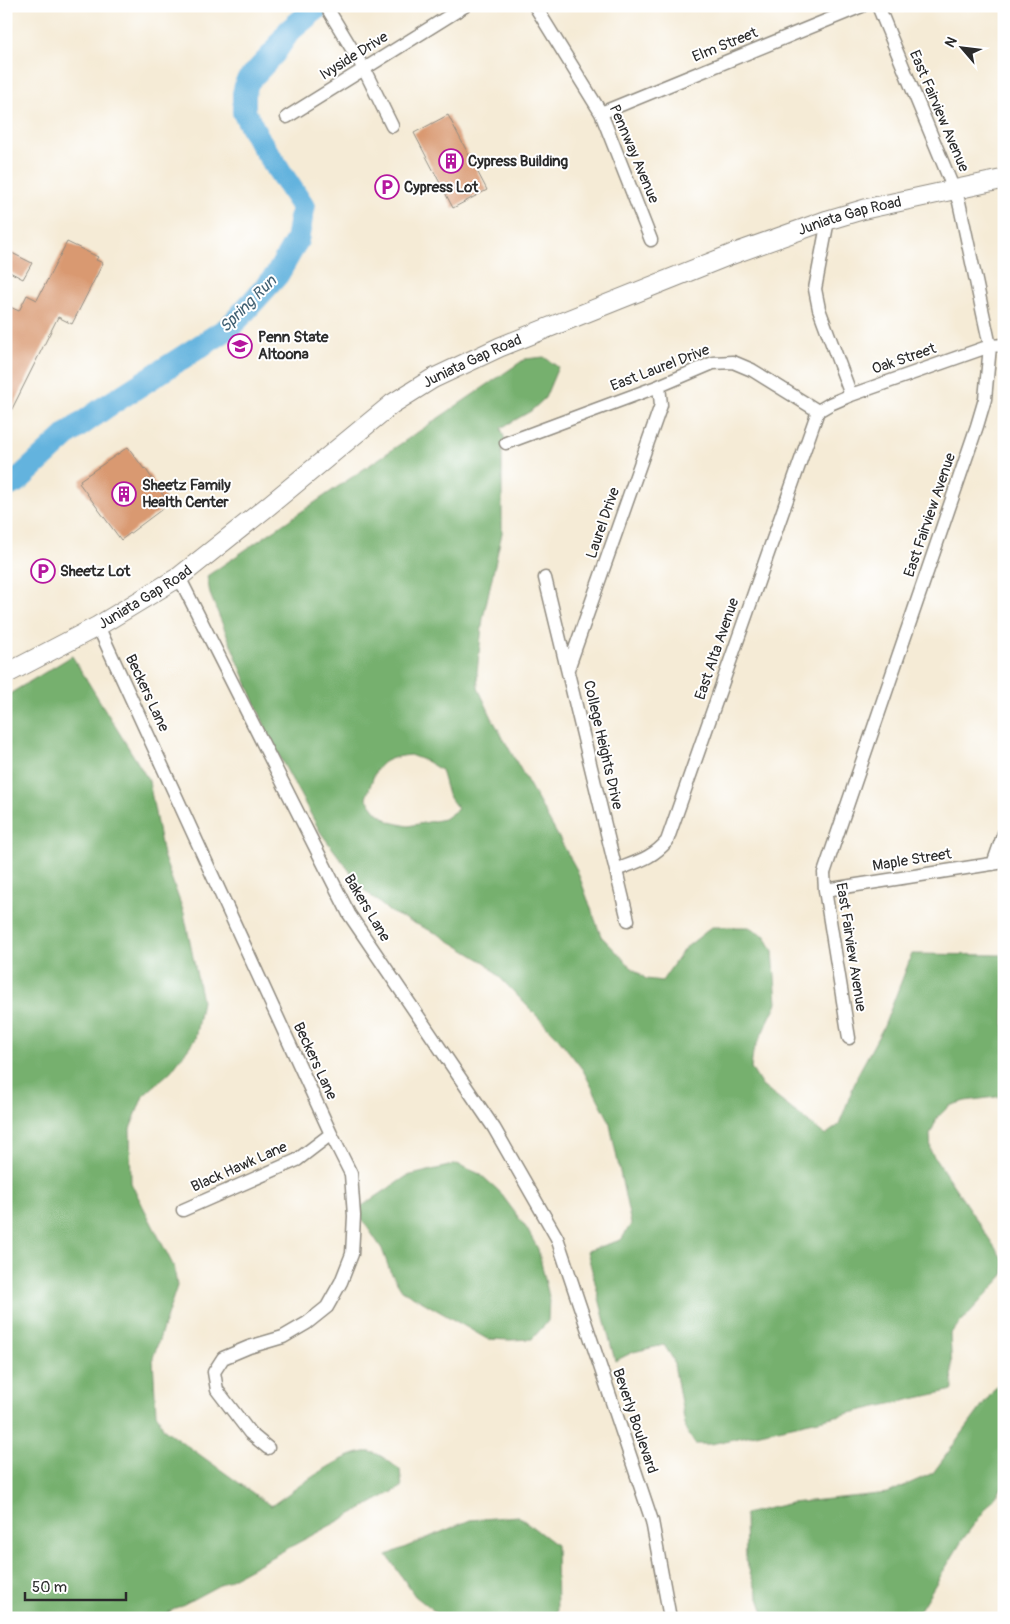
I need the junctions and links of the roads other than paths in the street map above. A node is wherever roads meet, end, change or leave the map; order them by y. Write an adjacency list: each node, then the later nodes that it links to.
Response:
1 (465, 6): 6 (street, Ivyside Drive)
2 (535, 6): 7 (street, Pennway Avenue)
3 (862, 6): 7 (street, Elm Street)
4 (878, 6): 11 (street, East Fairview Avenue)
5 (329, 11): 6 (street)
6 (364, 69): 8 (street, Ivyside Drive); 9 (street)
7 (601, 113): 13 (street, Pennway Avenue)
8 (287, 118)
9 (392, 126)
10 (1004, 179): 11 (main road, Juniata Gap Road)
11 (954, 189): 12 (main road, Juniata Gap Road); 15 (street, East Fairview Avenue)
12 (828, 220): 17 (street); 20 (main road, Juniata Gap Road)
13 (651, 240)
14 (1004, 345): 15 (street, Oak Street)
15 (990, 346): 17 (street, Oak Street); 28 (street, East Fairview Avenue)
16 (660, 386): 18 (street, East Laurel Drive); 19 (street, East Laurel Drive); 23 (street, Laurel Drive)
17 (851, 395): 18 (street, Oak Street)
18 (818, 411): 27 (street, East Alta Avenue)
19 (506, 443)
20 (179, 577): 22 (main road, Juniata Gap Road); 33 (street, Bakers Lane)
21 (545, 578): 23 (street, College Heights Drive)
22 (98, 626): 24 (main road, Juniata Gap Road); 31 (street, Beckers Lane)
23 (568, 669): 27 (street, College Heights Drive)
24 (6, 674)
25 (1004, 833): 26 (street)
26 (999, 863): 28 (street, Maple Street)
27 (616, 870): 29 (street, College Heights Drive)
28 (825, 890): 30 (street, East Fairview Avenue)
29 (628, 920)
30 (849, 1038)
31 (331, 1134): 32 (street, Black Hawk Lane); 34 (street, Beckers Lane)
32 (183, 1210)
33 (557, 1238): 35 (street, Beverly Boulevard)
34 (268, 1448)
35 (670, 1618)

